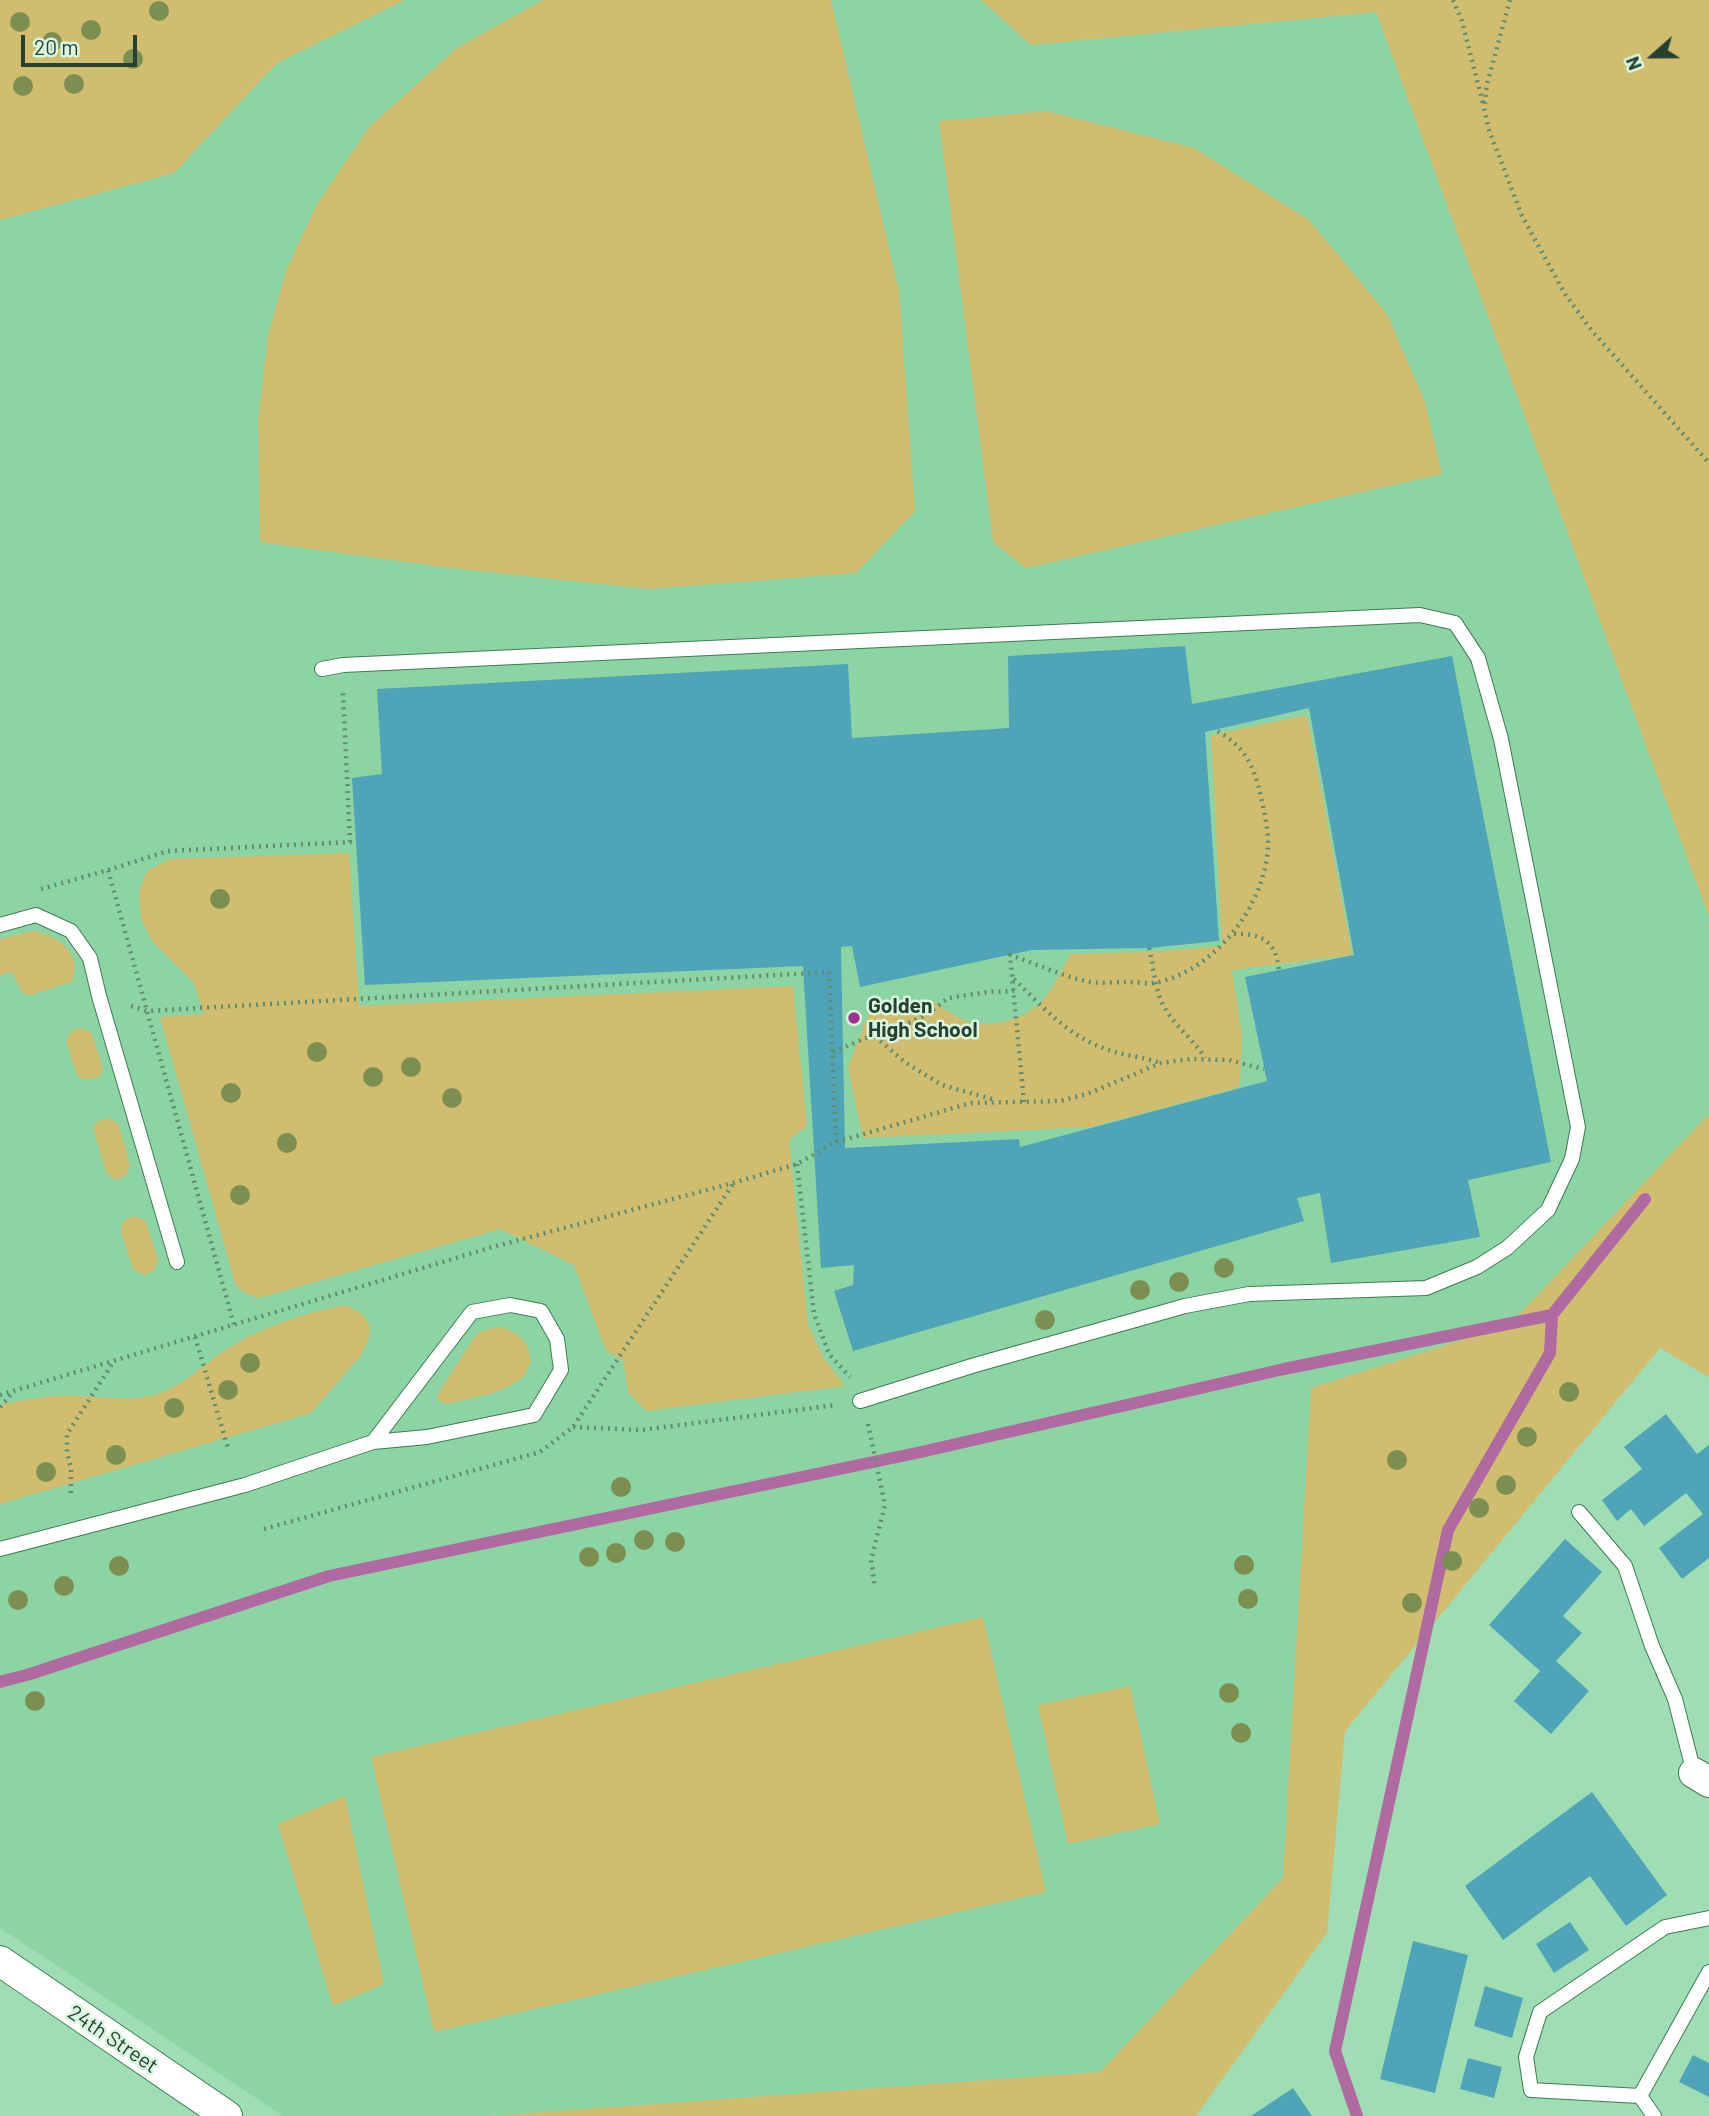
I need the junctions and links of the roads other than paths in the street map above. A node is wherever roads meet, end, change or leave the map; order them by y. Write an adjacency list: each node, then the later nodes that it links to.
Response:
1 (322, 668): 4 (lane)
2 (0, 925): 3 (lane)
3 (177, 1262)
4 (860, 1401)
5 (373, 1442): 5 (lane); 7 (lane)
6 (1579, 1512): 8 (lane)
7 (0, 1549)
8 (1701, 1778)
9 (1709, 1918): 12 (lane)
10 (0, 1961): 13 (street, 24th Street)
11 (1709, 1972): 12 (lane)
12 (1640, 2096): 14 (lane)
13 (213, 2112)
14 (1654, 2116)

